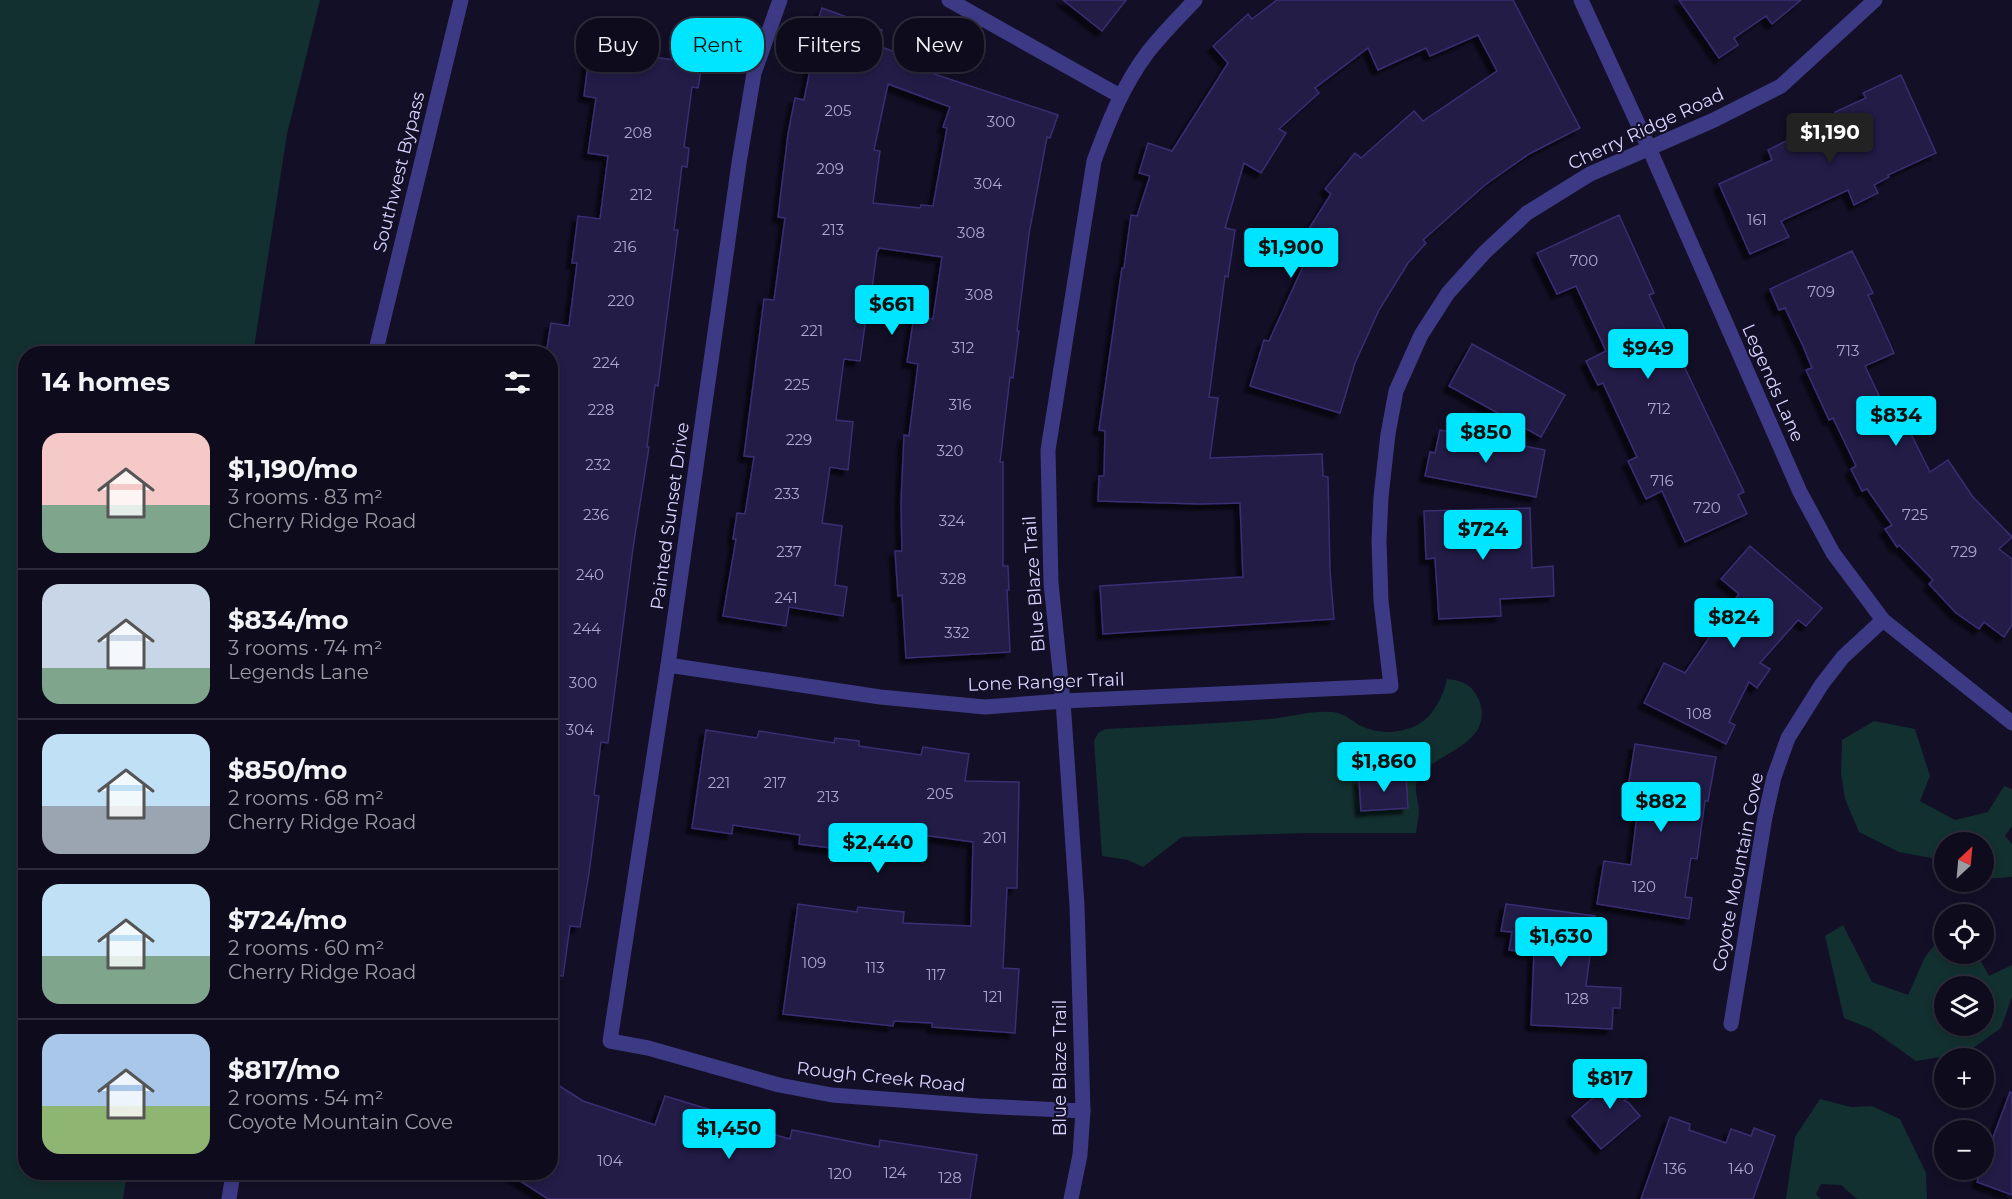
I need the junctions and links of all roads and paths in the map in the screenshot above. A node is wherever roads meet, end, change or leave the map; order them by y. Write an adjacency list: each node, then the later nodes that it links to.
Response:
1 (461, 0): 9 (street, Southwest Bypass)
2 (780, 0): 11 (street, Painted Sunset Drive)
3 (949, 0): 7 (street)
4 (1195, 0): 7 (street, Blue Blaze Trail)
5 (1581, 0): 8 (street, Legends Lane)
6 (1875, 0): 8 (street, Cherry Ridge Road)
7 (1120, 96): 13 (street, Blue Blaze Trail)
8 (1648, 148): 10 (street, Legends Lane); 12 (street, Cherry Ridge Road)
9 (377, 346)
10 (1883, 620): 14 (street, Legends Lane); 15 (street, Coyote Mountain Cove)
11 (668, 665): 13 (street, Lone Ranger Trail); 16 (street, Painted Sunset Drive)
12 (1391, 686): 13 (street, Lone Ranger Trail)
13 (1063, 701): 17 (street, Blue Blaze Trail)
14 (2012, 723)
15 (1731, 1024)
16 (610, 1041): 17 (street, Rough Creek Road)
17 (1083, 1111): 20 (street, Blue Blaze Trail)
18 (232, 1180): 19 (street)
19 (229, 1199)
20 (1071, 1199)

